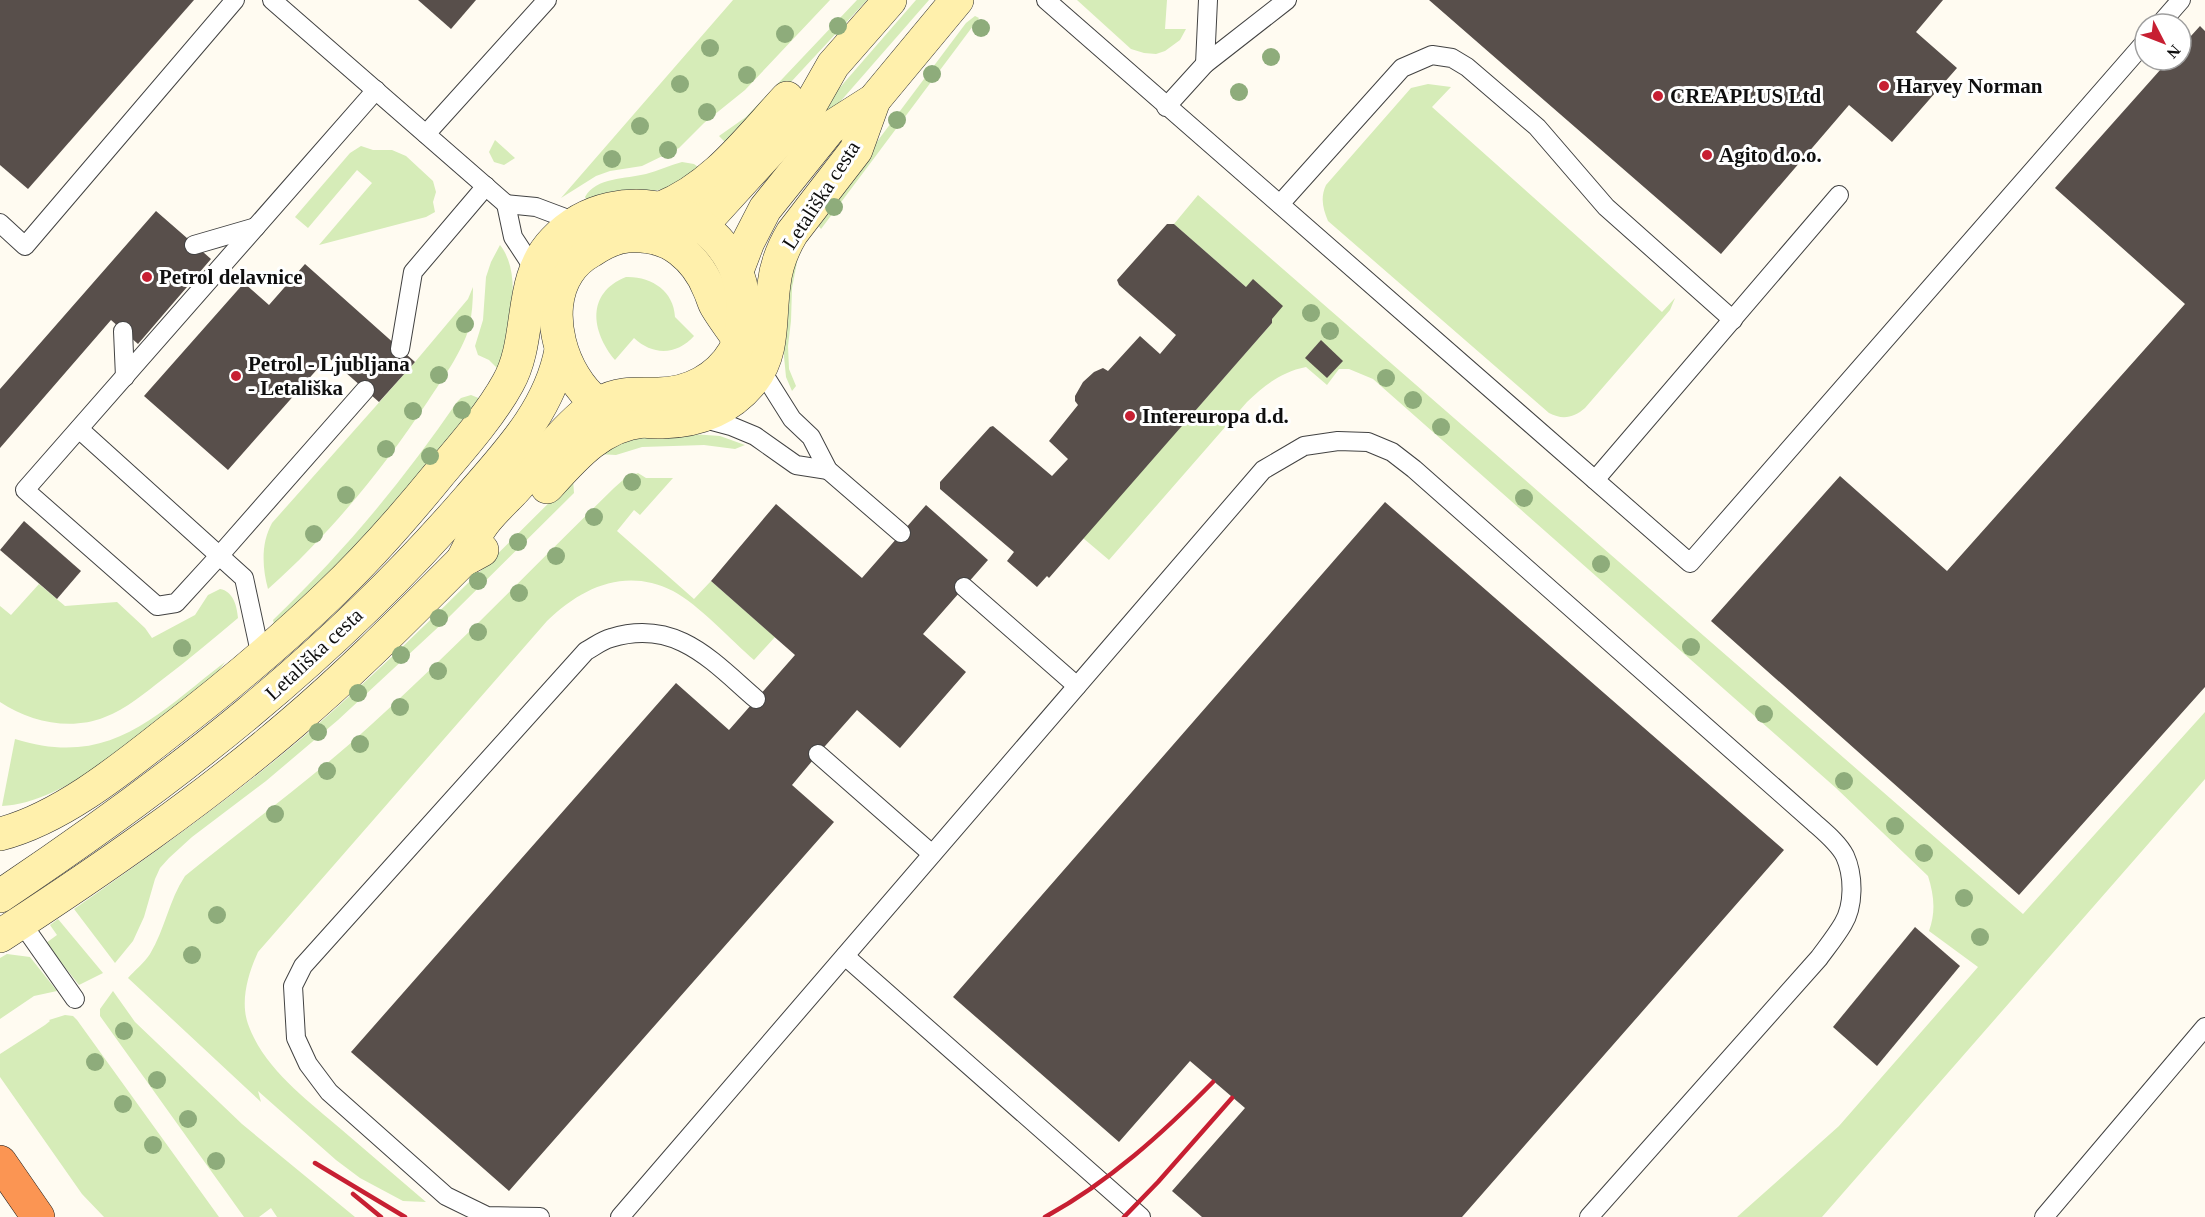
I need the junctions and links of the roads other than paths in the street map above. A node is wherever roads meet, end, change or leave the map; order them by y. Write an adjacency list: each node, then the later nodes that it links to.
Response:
1 (235, 0): 24 (lane)
2 (272, 0): 14 (lane)
3 (547, 0): 17 (lane)
4 (890, 0): 13 (main road, Letališka cesta)
5 (957, 0): 15 (main road, Letališka cesta)
6 (1046, 0): 16 (lane)
7 (1208, 0): 12 (lane)
8 (1287, 0): 12 (lane)
9 (2181, 0): 10 (lane)
10 (2170, 12)
11 (2133, 56): 45 (lane)
12 (1205, 64): 16 (lane)
13 (833, 65): 22 (main road, Letališka cesta); 25 (main road, Letališka cesta)
14 (376, 90): 17 (lane); 26 (lane)
15 (874, 100): 30 (main road, Letališka cesta); 37 (main road, Letališka cesta)
16 (1166, 107): 21 (lane)
17 (426, 134): 18 (lane)
18 (486, 186): 20 (lane); 35 (lane)
19 (1839, 195): 32 (lane)
20 (506, 204): 23 (lane); 29 (lane)
21 (1280, 204): 32 (lane); 45 (lane)
22 (661, 208): 23 (main road, Letališka cesta); 25 (main road, Letališka cesta)
23 (576, 222): 29 (main road, Letališka cesta)
24 (0, 223)
25 (699, 224): 27 (main road, Letališka cesta); 30 (main road, Letališka cesta)
26 (256, 227): 28 (lane); 38 (lane)
27 (663, 240): 31 (main road, Letališka cesta); 34 (main road, Letališka cesta)
28 (194, 245)
29 (536, 271): 31 (lane); 50 (main road, Letališka cesta)
30 (737, 271): 34 (main road, Letališka cesta)
31 (558, 302): 36 (main road, Letališka cesta)
32 (1733, 320): 45 (lane)
33 (123, 331): 38 (lane)
34 (739, 340): 37 (lane); 40 (main road, Letališka cesta)
35 (400, 349)
36 (561, 350): 40 (main road, Letališka cesta); 55 (main road, Letališka cesta)
37 (760, 369): 41 (main road, Letališka cesta); 44 (lane)
38 (125, 376): 43 (lane)
39 (365, 390): 47 (lane)
40 (597, 404): 42 (main road, Letališka cesta); 48 (main road, Letališka cesta)
41 (699, 418): 42 (main road, Letališka cesta); 44 (lane)
42 (644, 421): 48 (main road, Letališka cesta)
43 (79, 429): 47 (lane); 47 (lane)
44 (828, 470): 46 (lane)
45 (1594, 480)
46 (901, 533)
47 (219, 556): 50 (lane)
48 (462, 561): 59 (main road, Letališka cesta)
49 (964, 587): 51 (lane)
50 (261, 657): 52 (main road, Letališka cesta)
51 (1077, 686): 57 (lane); 68 (lane)
52 (220, 692): 55 (main road); 56 (main road)
53 (756, 699): 65 (lane)
54 (818, 754): 57 (lane)
55 (128, 808): 58 (main road, Letališka cesta)
56 (0, 834)
57 (932, 854): 60 (lane)
58 (0, 896)
59 (10, 929): 61 (lane)
60 (844, 956): 66 (lane); 67 (lane)
61 (75, 999)
62 (2205, 1027): 69 (lane)
63 (0, 1162): 64 (highway)
64 (38, 1217)
65 (540, 1217)
66 (620, 1217)
67 (1141, 1217)
68 (1589, 1217)
69 (2044, 1217)

